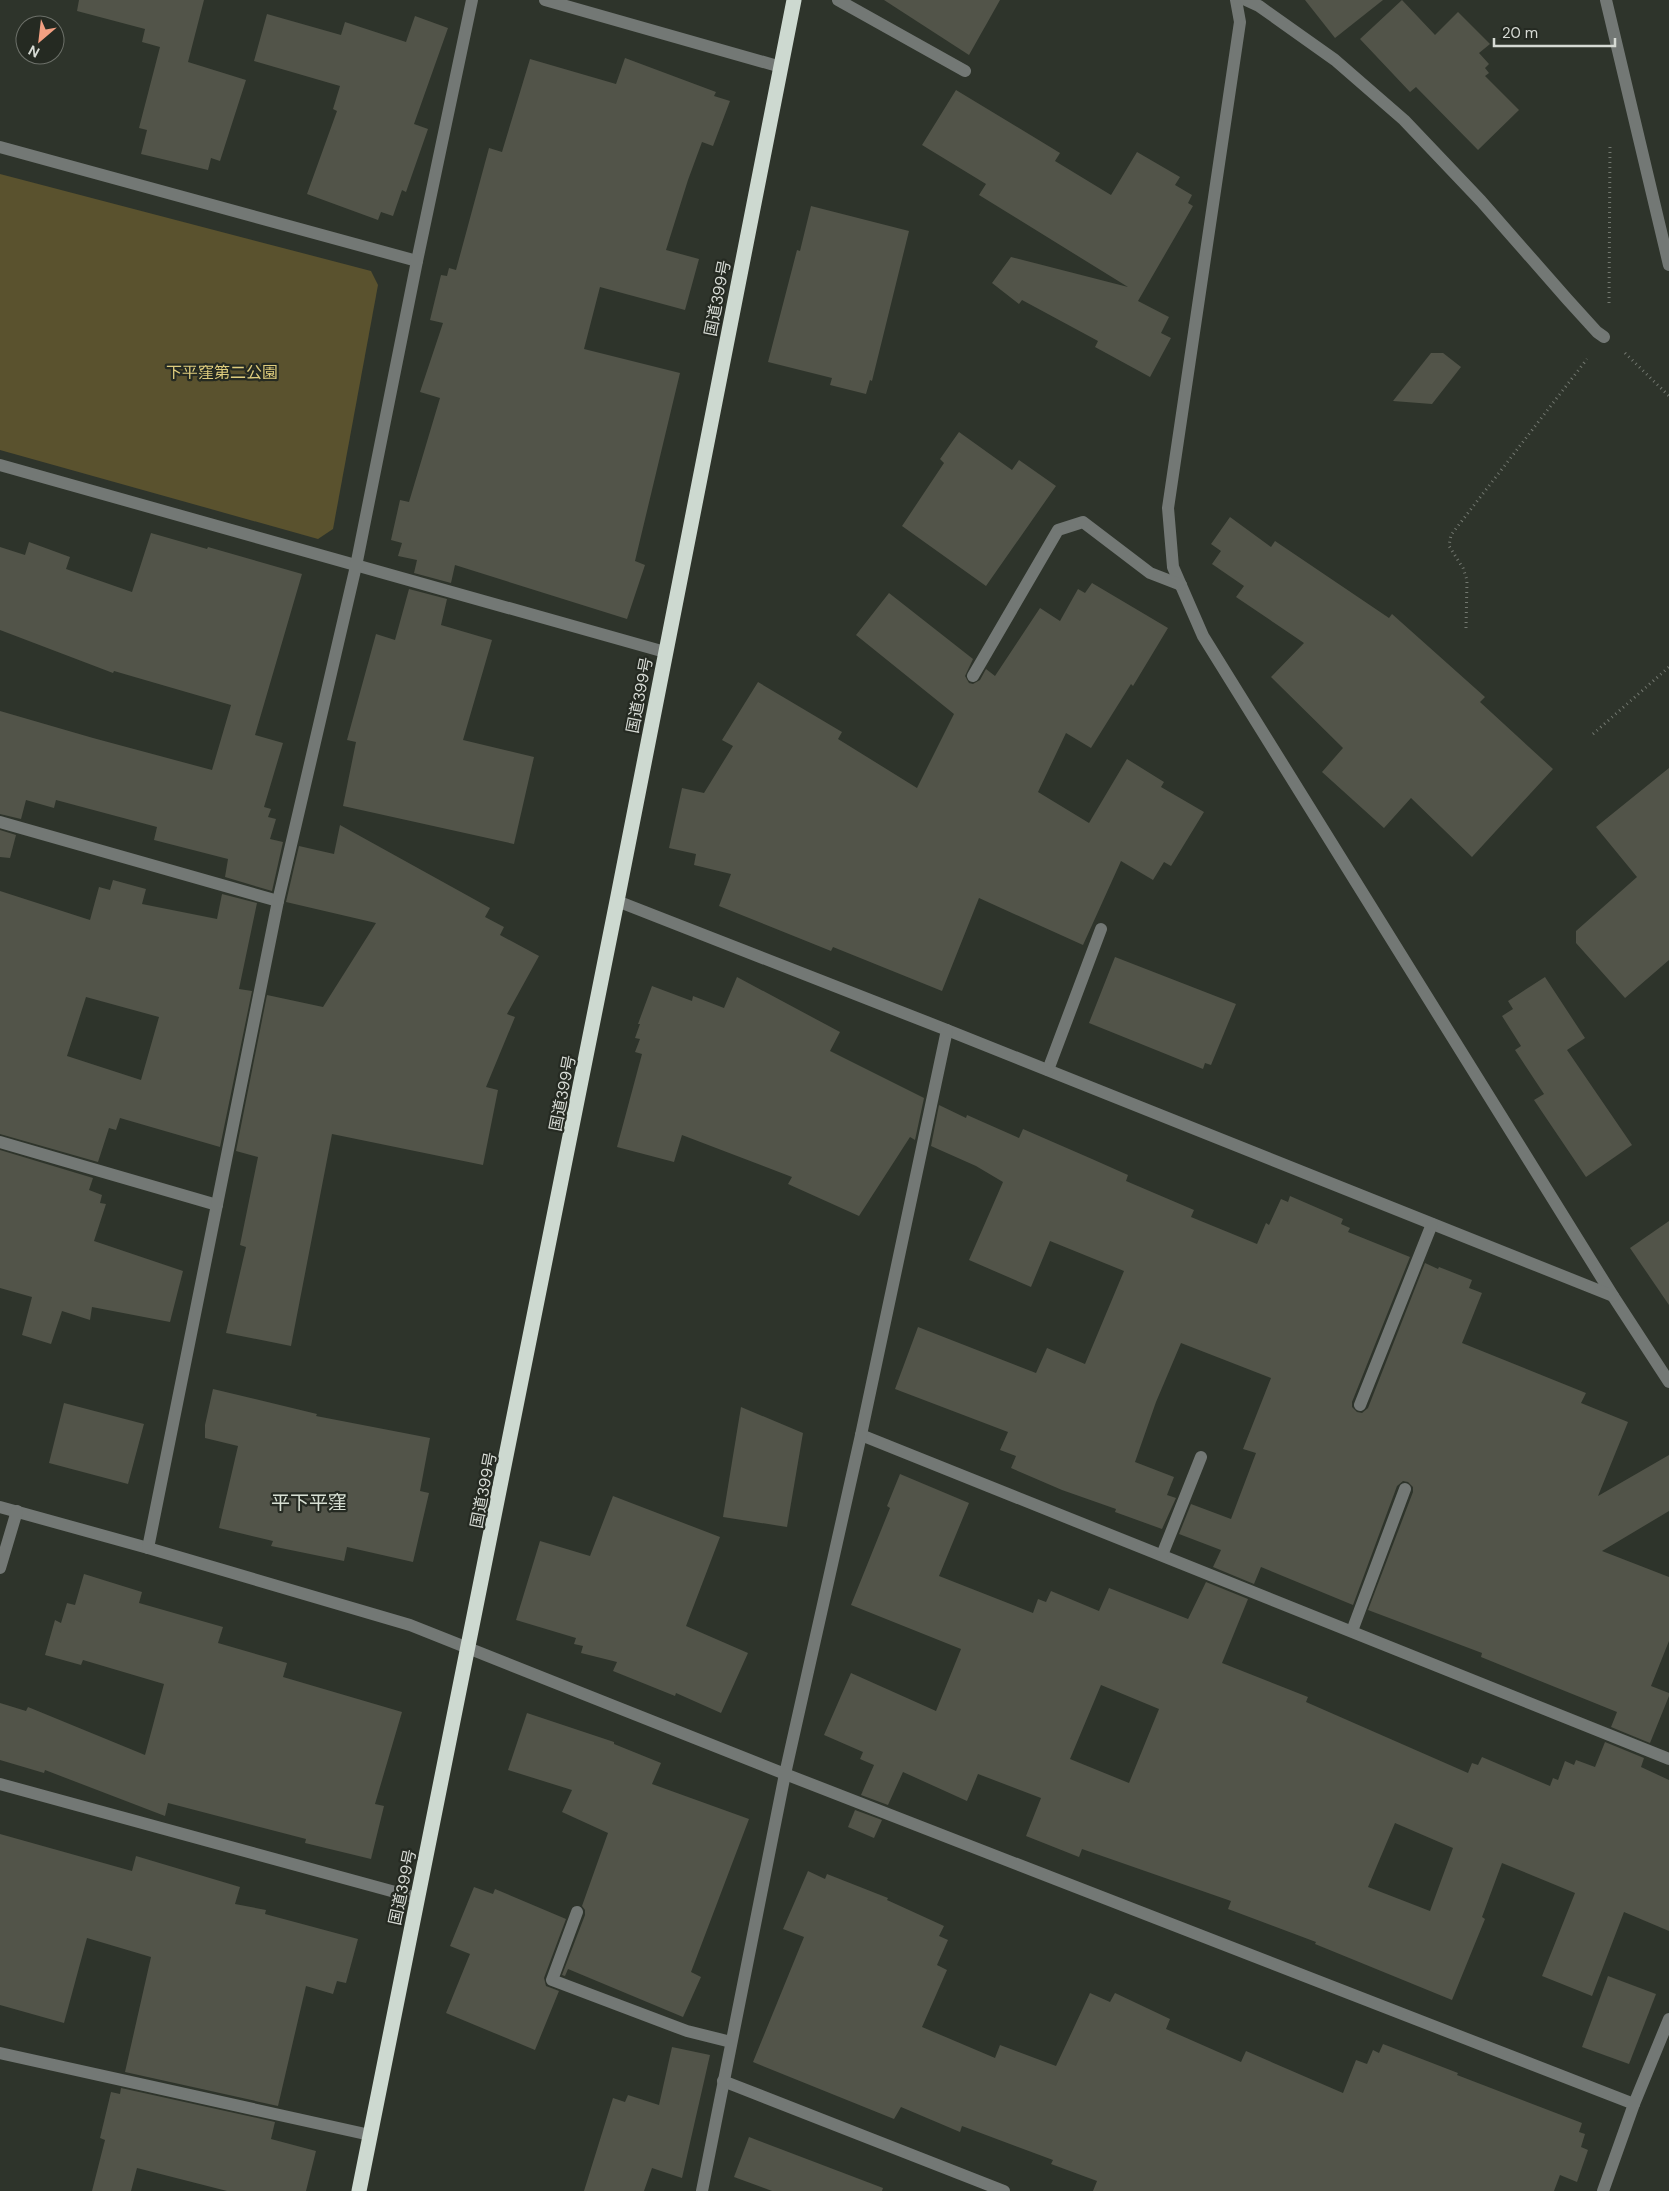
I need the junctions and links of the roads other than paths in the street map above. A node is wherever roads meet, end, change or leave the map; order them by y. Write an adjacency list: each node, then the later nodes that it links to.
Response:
1 (472, 0): 11 (street)
2 (545, 0): 8 (street)
3 (794, 0): 8 (highway, 国道399号)
4 (838, 0): 9 (street)
5 (1236, 0): 16 (street)
6 (1246, 0): 13 (street)
7 (1606, 0): 12 (street)
8 (781, 67): 17 (highway, 国道399号)
9 (965, 71)
10 (0, 147): 11 (street)
11 (416, 261): 15 (street)
12 (1669, 265)
13 (1604, 337)
14 (0, 466): 15 (street)
15 (356, 566): 17 (street); 20 (street)
16 (1181, 585): 18 (street); 28 (street)
17 (665, 652): 21 (highway, 国道399号)
18 (973, 676)
19 (0, 822): 20 (street)
20 (278, 901): 26 (street)
21 (617, 901): 23 (street); 40 (highway, 国道399号)
22 (1101, 929): 24 (street)
23 (947, 1030): 24 (street); 31 (street)
24 (1048, 1070): 27 (street)
25 (0, 1142): 26 (street)
26 (217, 1205): 36 (street)
27 (1432, 1224): 28 (street); 30 (street)
28 (1613, 1296): 29 (street)
29 (1669, 1382)
30 (1360, 1405)
31 (861, 1435): 37 (street); 42 (street)
32 (1200, 1457): 37 (street)
33 (1405, 1489): 39 (street)
34 (0, 1507): 35 (street)
35 (17, 1511): 36 (street); 38 (street)
36 (148, 1548): 40 (street)
37 (1162, 1555): 39 (street)
38 (0, 1568)
39 (1352, 1631): 41 (street)
40 (469, 1648): 42 (street); 44 (highway, 国道399号)
41 (1669, 1759)
42 (785, 1774): 47 (street); 50 (street)
43 (0, 1784): 44 (street)
44 (417, 1898): 51 (highway, 国道399号)
45 (577, 1912): 47 (street)
46 (1669, 2019): 50 (street)
47 (731, 2042): 49 (street)
48 (0, 2053): 51 (street)
49 (723, 2080): 53 (street); 54 (street)
50 (1634, 2104): 55 (street)
51 (370, 2135): 52 (highway, 国道399号)
52 (359, 2191)
53 (702, 2191)
54 (1004, 2191)
55 (1603, 2191)

